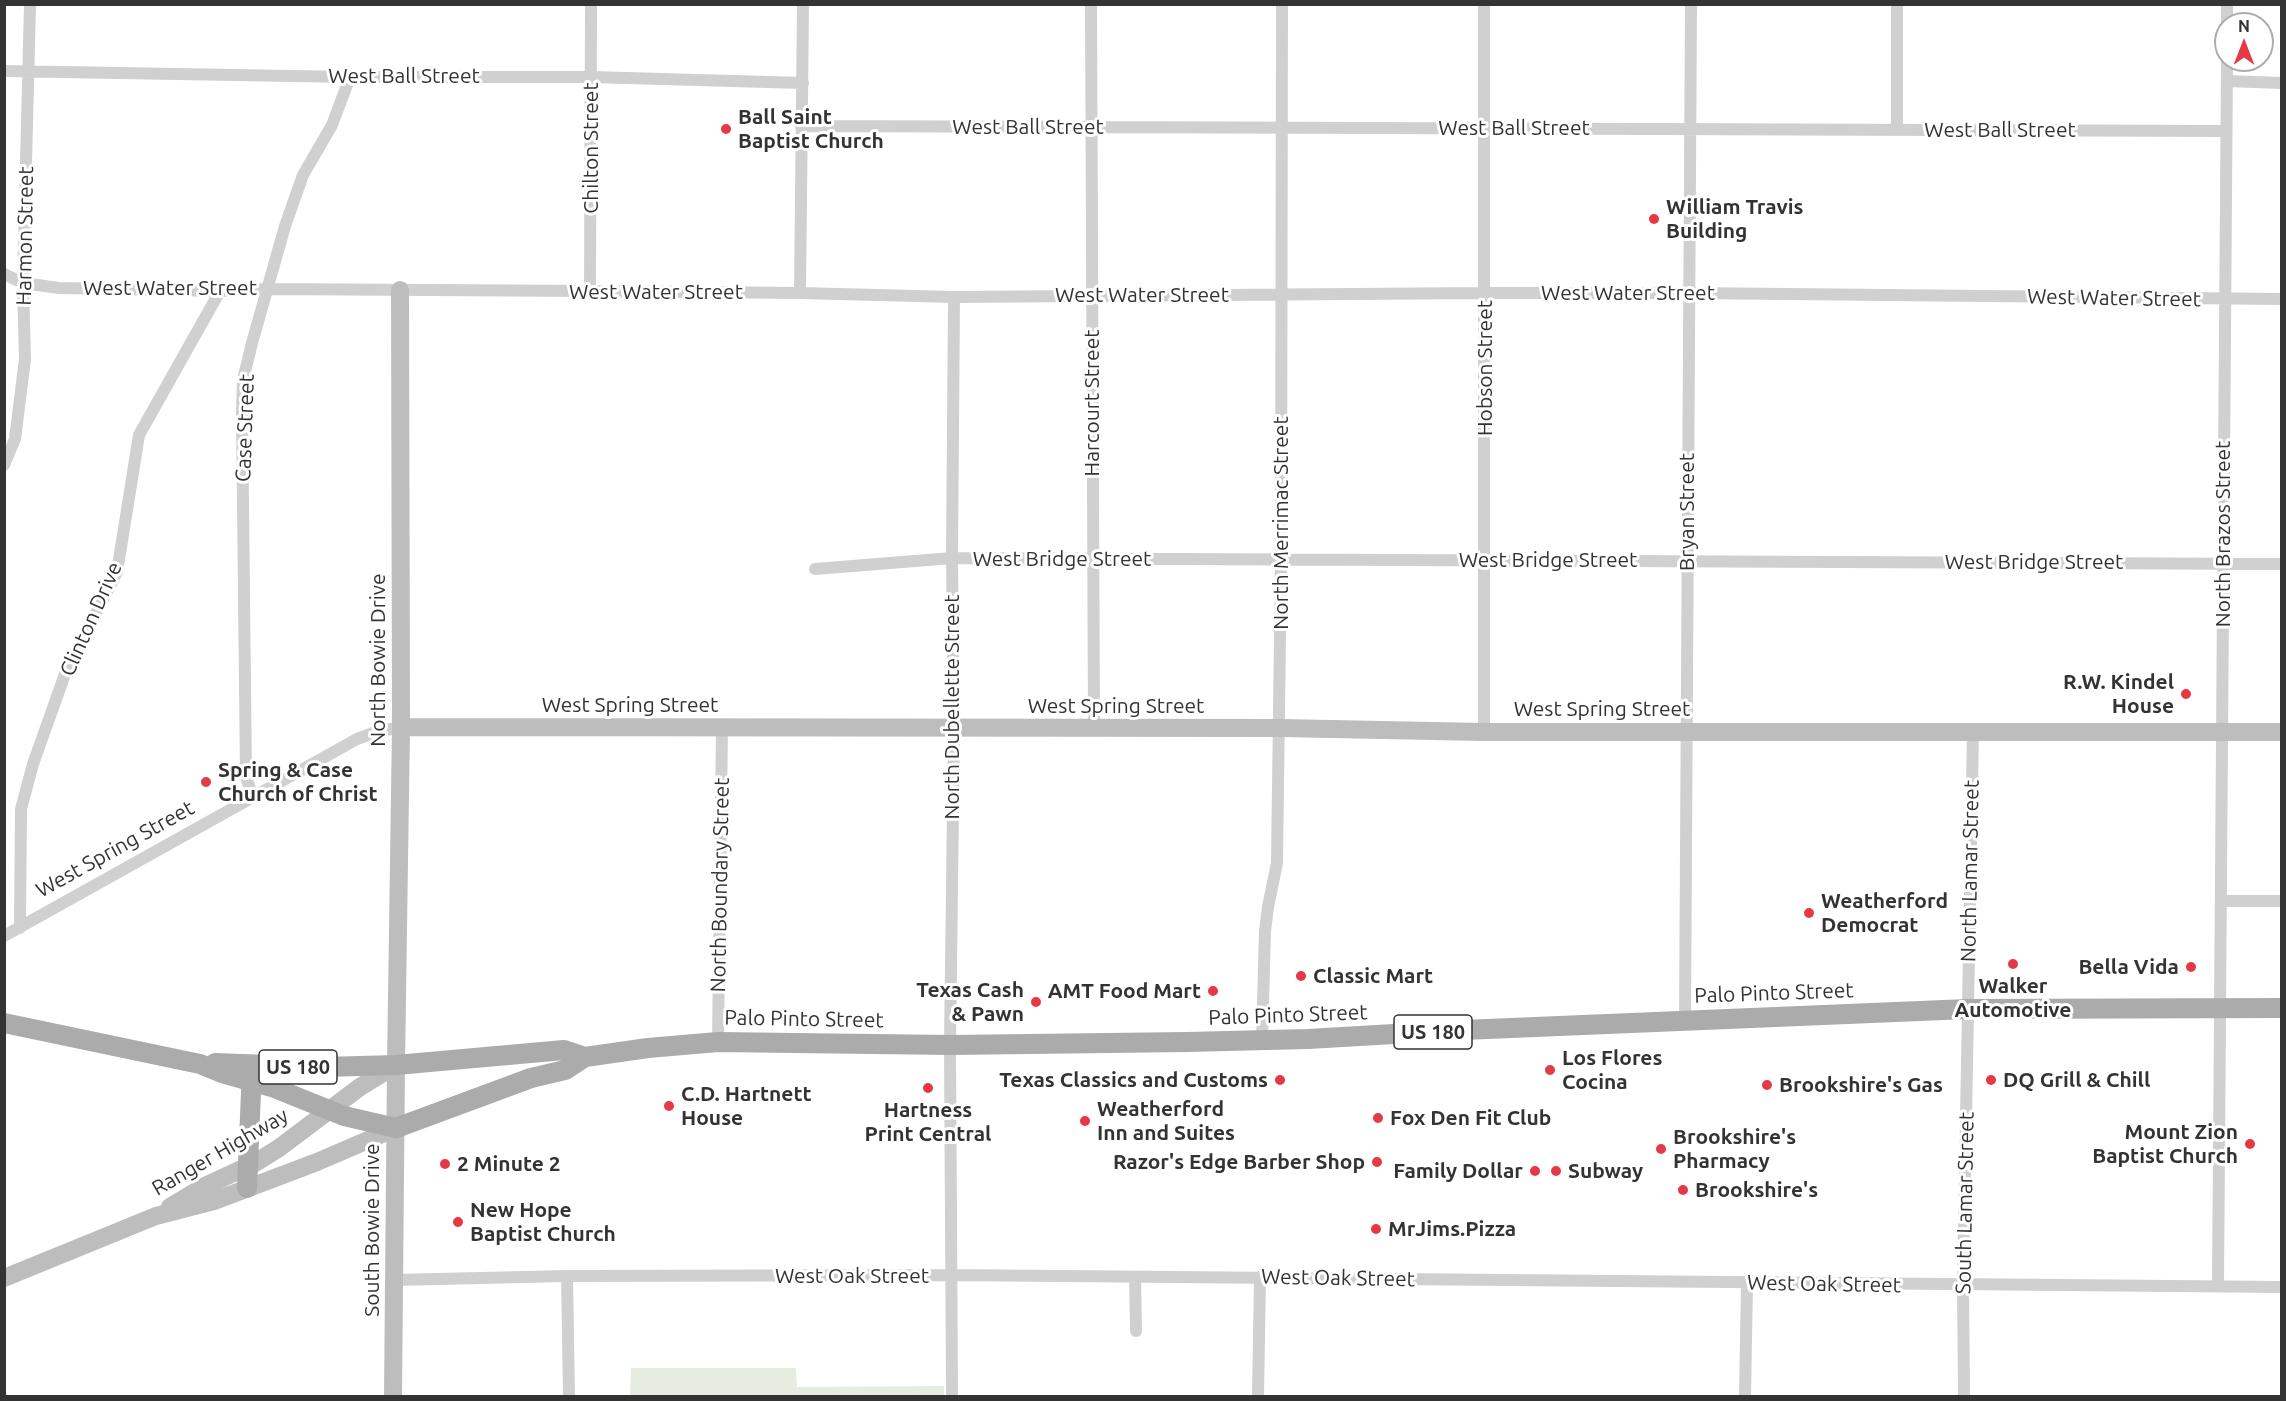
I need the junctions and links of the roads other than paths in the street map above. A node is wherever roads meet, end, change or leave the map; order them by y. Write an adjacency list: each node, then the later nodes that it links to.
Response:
1 (30, 4): 9 (street, Harmon Street)
2 (591, 4): 13 (street, Chilton Street)
3 (803, 4): 15 (street)
4 (1091, 4): 18 (street, Harcourt Street)
5 (1282, 4): 19 (street, North Merrimac Street)
6 (1484, 4): 20 (street, Hobson Street)
7 (1691, 4): 21 (street, Bryan Street)
8 (1897, 4): 22 (street)
9 (28, 70): 10 (street, West Ball Street); 12 (street, West Ball Street); 25 (street, Harmon Street)
10 (4, 71)
11 (2227, 72): 14 (street, North Brazos Street)
12 (350, 76): 13 (street, West Ball Street); 26 (street, Case Street)
13 (591, 76): 15 (street, West Ball Street); 29 (street, Chilton Street)
14 (2227, 81): 16 (street); 23 (street, North Brazos Street)
15 (803, 82): 17 (street)
16 (2282, 83)
17 (801, 126): 18 (street, West Ball Street); 30 (street)
18 (1090, 127): 19 (street, West Ball Street); 34 (street, Harcourt Street)
19 (1281, 128): 20 (street, West Ball Street); 33 (street, North Merrimac Street)
20 (1484, 128): 21 (street, West Ball Street); 31 (street, Hobson Street)
21 (1690, 128): 22 (street, West Ball Street); 32 (street, Bryan Street)
22 (1896, 130): 23 (street, West Ball Street)
23 (2226, 131): 37 (street, North Brazos Street)
24 (4, 274): 25 (street, West Water Street)
25 (23, 283): 28 (street, West Water Street); 38 (street, Harmon Street)
26 (268, 289): 27 (street, West Water Street); 28 (street, West Water Street); 57 (street, Case Street)
27 (400, 290): 29 (street, West Water Street); 47 (street, North Bowie Drive)
28 (219, 291): 60 (street, Clinton Drive)
29 (590, 291): 30 (street, West Water Street)
30 (801, 293): 35 (street, West Water Street)
31 (1485, 293): 32 (street, West Water Street); 33 (street, West Water Street); 42 (street, Hobson Street)
32 (1688, 293): 37 (street, West Water Street); 43 (street, Bryan Street)
33 (1281, 294): 34 (street, West Water Street); 40 (street, North Merrimac Street)
34 (1092, 296): 35 (street, West Water Street); 41 (street, Harcourt Street)
35 (954, 297): 39 (street, North Dubellette Street)
36 (2282, 299): 37 (street, West Water Street)
37 (2224, 300): 44 (street, North Brazos Street)
38 (4, 465)
39 (952, 558): 41 (street, West Bridge Street); 46 (street, West Bridge Street); 49 (street, North Dubellette Street)
40 (1281, 558): 41 (street, West Bridge Street); 42 (street, West Bridge Street); 50 (street, North Merrimac Street)
41 (1092, 560): 51 (street, Harcourt Street)
42 (1484, 561): 43 (street, West Bridge Street); 53 (street, Hobson Street)
43 (1687, 561): 44 (street, West Bridge Street); 52 (street, Bryan Street)
44 (2222, 563): 45 (street, West Bridge Street); 55 (street, North Brazos Street)
45 (2282, 564)
46 (815, 569)
47 (401, 727): 48 (street, West Spring Street); 57 (street, West Spring Street); 70 (street, North Bowie Drive)
48 (722, 727): 49 (street, West Spring Street); 68 (street, North Boundary Street)
49 (954, 728): 51 (street, West Spring Street); 69 (street, North Dubellette Street)
50 (1280, 728): 51 (street, West Spring Street); 53 (street, West Spring Street); 67 (street, North Merrimac Street)
51 (1094, 729)
52 (1688, 731): 53 (street, West Spring Street); 54 (street, West Spring Street); 65 (street, Bryan Street)
53 (1484, 732)
54 (1973, 732): 55 (street, West Spring Street); 64 (street, North Lamar Street)
55 (2223, 732): 56 (street, West Spring Street); 58 (street, North Brazos Street)
56 (2282, 732)
57 (253, 797): 60 (street, West Spring Street)
58 (2222, 901): 59 (street); 62 (street, North Brazos Street)
59 (2282, 901)
60 (20, 928): 61 (street, West Spring Street)
61 (4, 936)
62 (2220, 1008): 63 (main road, Palo Pinto Street / US 180); 64 (main road, Palo Pinto Street / US 180); 86 (street, North Brazos Street)
63 (2282, 1008)
64 (1968, 1009): 65 (main road, Palo Pinto Street / US 180); 85 (street, South Lamar Street)
65 (1685, 1020): 67 (main road, Palo Pinto Street / US 180)
66 (4, 1023): 72 (main road, US 180)
67 (1262, 1040): 69 (main road, Palo Pinto Street / US 180)
68 (718, 1042): 69 (main road, Palo Pinto Street / US 180); 71 (main road, Palo Pinto Street / US 180)
69 (950, 1045): 78 (street, North Dubellette Street)
70 (396, 1065): 71 (main road, Palo Pinto Street / US 180); 72 (main road, Palo Pinto Street / US 180); 73 (street, Ranger Highway); 74 (street, South Bowie Drive)
71 (530, 1067): 74 (main road, Palo Pinto Street / US 180)
72 (252, 1073): 73 (main road, US 180); 75 (main road)
73 (331, 1111): 74 (main road, US 180); 75 (street, Ranger Highway)
74 (396, 1128): 76 (street, Ranger Highway); 83 (street, South Bowie Drive)
75 (247, 1167): 76 (main road); 77 (street, Ranger Highway)
76 (247, 1188): 77 (street, Ranger Highway)
77 (156, 1216): 82 (street, Ranger Highway)
78 (951, 1275): 79 (street, West Oak Street); 80 (street, West Oak Street); 91 (street, North Dubellette Street)
79 (567, 1276): 83 (street, West Oak Street); 90 (street)
80 (1135, 1277): 81 (street, West Oak Street); 88 (street)
81 (1260, 1277): 84 (street, West Oak Street); 92 (street)
82 (4, 1278)
83 (394, 1280): 89 (street, South Bowie Drive)
84 (1747, 1283): 85 (street, West Oak Street); 93 (street)
85 (1963, 1285): 86 (street, West Oak Street); 94 (street, South Lamar Street)
86 (2217, 1286): 87 (street, West Oak Street)
87 (2282, 1287)
88 (1136, 1331)
89 (393, 1396)
90 (568, 1396)
91 (952, 1396)
92 (1258, 1396)
93 (1745, 1396)
94 (1964, 1396)

